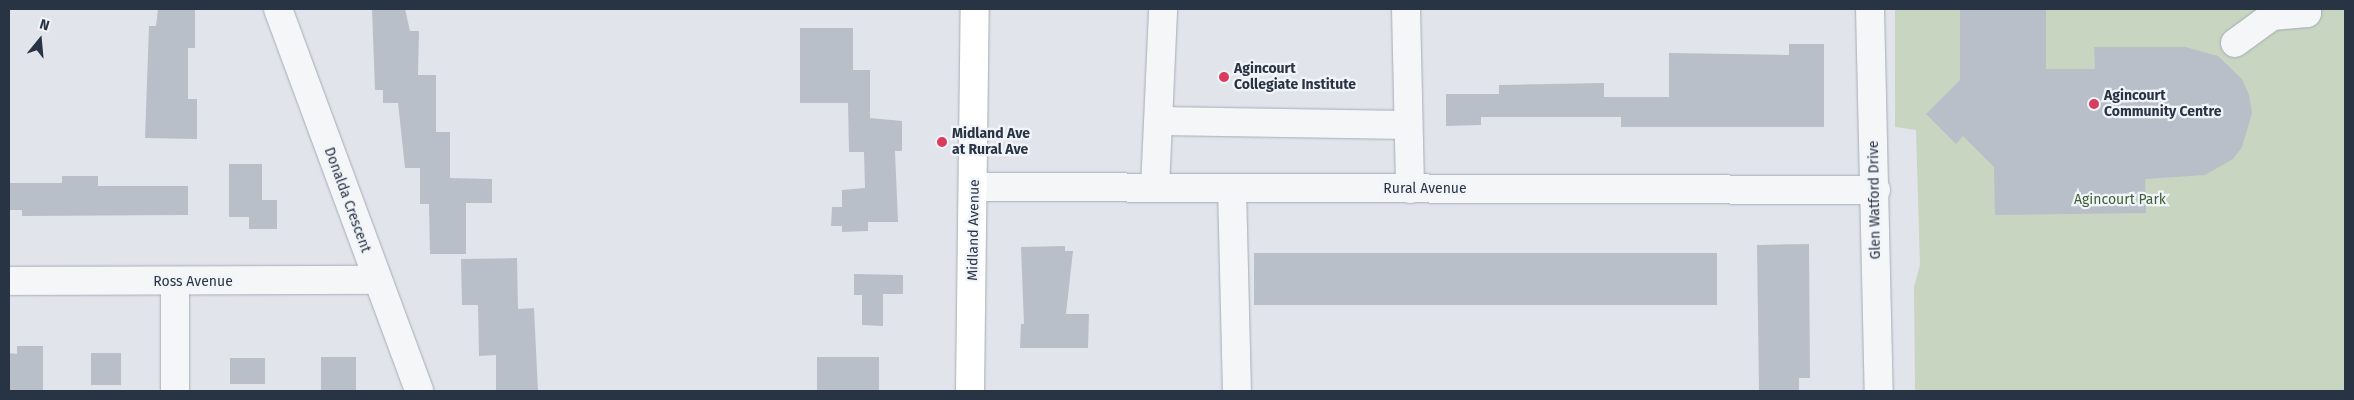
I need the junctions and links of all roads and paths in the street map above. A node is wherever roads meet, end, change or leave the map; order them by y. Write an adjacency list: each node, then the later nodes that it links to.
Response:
1 (278, 9): 15 (street, Donalda Crescent)
2 (974, 9): 10 (main road, Midland Avenue)
3 (1163, 9): 8 (street)
4 (1406, 9): 9 (street)
5 (1870, 9): 14 (street, Glen Watford Drive)
6 (2307, 9): 7 (street)
7 (2235, 43)
8 (1159, 121): 9 (street); 11 (street)
9 (1408, 125): 13 (street)
10 (975, 187): 11 (street, Rural Avenue); 20 (main road, Midland Avenue)
11 (1155, 188): 12 (street, Rural Avenue)
12 (1232, 188): 13 (street, Rural Avenue); 21 (street)
13 (1410, 189): 14 (street, Rural Avenue)
14 (1876, 190): 22 (street, Glen Watford Drive)
15 (377, 280): 17 (street, Ross Avenue); 19 (street, Donalda Crescent)
16 (9, 281): 17 (street, Ross Avenue)
17 (175, 282): 18 (street)
18 (175, 391)
19 (419, 391)
20 (970, 391)
21 (1237, 391)
22 (1879, 391)

